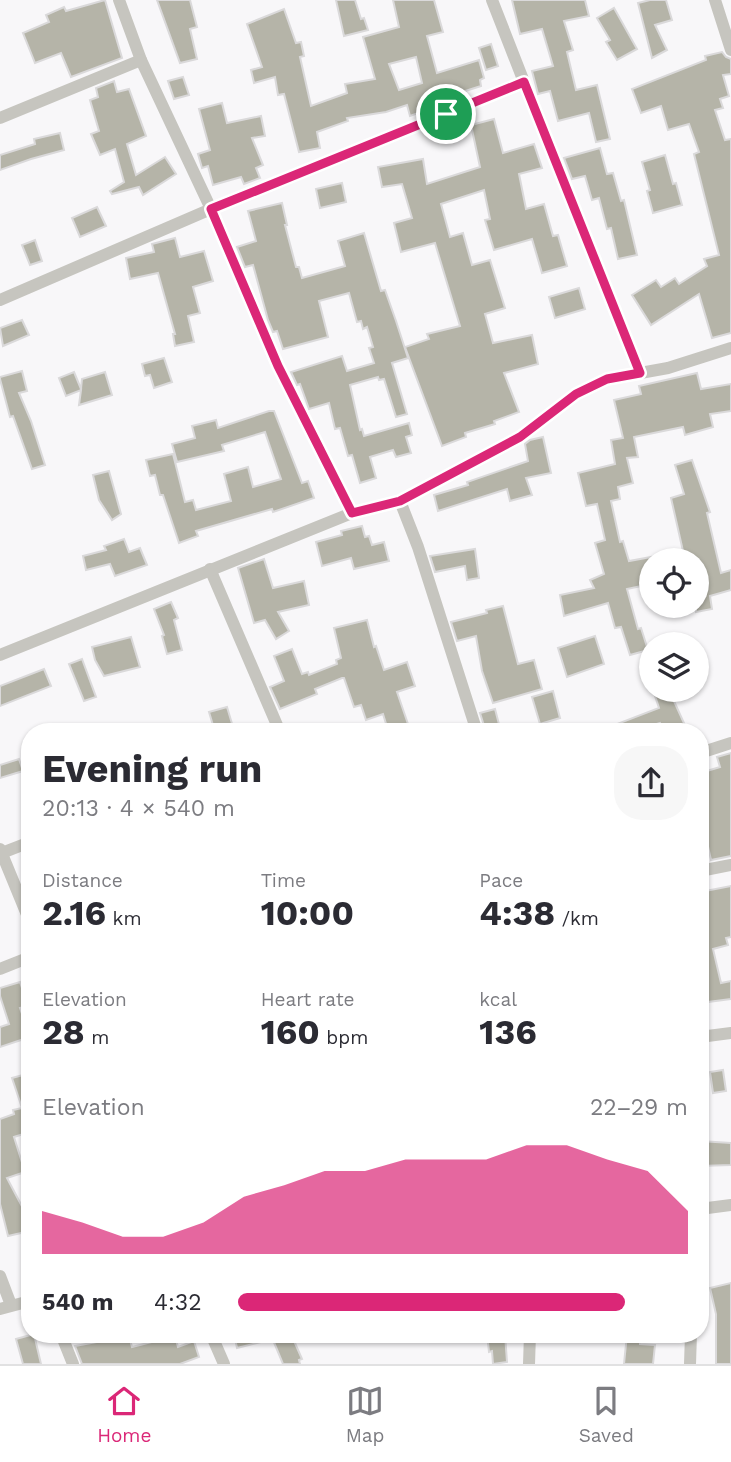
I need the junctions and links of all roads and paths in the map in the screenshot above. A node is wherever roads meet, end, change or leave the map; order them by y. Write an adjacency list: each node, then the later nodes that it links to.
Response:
1 (119, 0): 5 (street)
2 (492, 0): 6 (street)
3 (715, 0): 4 (street)
4 (731, 50)
5 (141, 60): 7 (street); 8 (street)
6 (524, 82): 8 (street); 11 (street)
7 (0, 118)
8 (211, 209): 9 (street); 13 (street)
9 (0, 300)
10 (731, 348): 11 (street)
11 (640, 373): 12 (street)
12 (400, 501): 13 (street); 17 (street)
13 (352, 513): 14 (street)
14 (210, 569): 15 (street); 16 (street)
15 (0, 655)
16 (276, 723)
17 (474, 723)
18 (731, 743): 19 (street)
19 (709, 749)
20 (21, 845): 21 (street)
21 (1, 851): 24 (street)
22 (731, 865): 23 (street)
23 (709, 869)
24 (21, 900)
25 (21, 961): 26 (street)
26 (0, 970)
27 (731, 1033): 28 (street)
28 (709, 1036)
29 (731, 1205): 30 (street)
30 (709, 1208)
31 (0, 1276): 32 (street)
32 (6, 1307)
33 (65, 1343): 37 (street)
34 (215, 1343): 38 (street)
35 (530, 1343): 39 (street)
36 (691, 1343): 40 (street)
37 (73, 1364)
38 (225, 1364)
39 (529, 1364)
40 (690, 1364)

